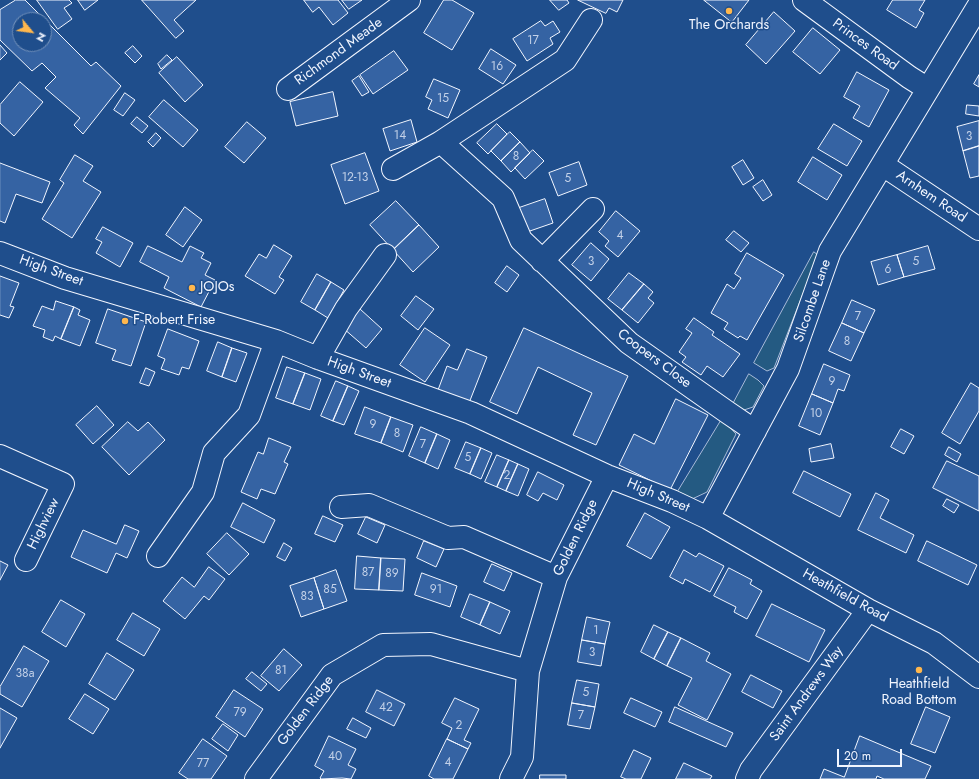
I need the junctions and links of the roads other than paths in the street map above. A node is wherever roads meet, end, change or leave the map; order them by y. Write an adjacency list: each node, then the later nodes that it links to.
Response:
1 (409, 0): 5 (street, Richmond Meade)
2 (804, 0): 6 (street, Princes Road)
3 (979, 5): 6 (street, Silcombe Lane)
4 (590, 20): 7 (street)
5 (288, 89)
6 (928, 89): 8 (street, Silcombe Lane)
7 (441, 142): 9 (street); 14 (street, Coopers Close)
8 (883, 165): 11 (street, Arnhem Road); 17 (street, Silcombe Lane)
9 (393, 169)
10 (593, 209): 14 (street)
11 (979, 229)
12 (0, 253): 15 (street, High Street)
13 (385, 255): 16 (street)
14 (542, 261): 17 (street, Coopers Close)
15 (276, 341): 16 (street, High Street); 22 (street)
16 (318, 358): 19 (street, High Street)
17 (756, 431): 21 (street, Silcombe Lane)
18 (0, 456): 23 (street, Highview)
19 (607, 476): 21 (street, High Street); 24 (street, Golden Ridge)
20 (341, 507): 24 (street)
21 (708, 518): 25 (street, Heathfield Road)
22 (158, 556)
23 (26, 560)
24 (556, 577): 26 (street, Golden Ridge)
25 (868, 610): 27 (street, Heathfield Road); 30 (street, Saint Andrews Way)
26 (528, 671): 28 (street, Golden Ridge); 29 (street, Golden Ridge)
27 (979, 677)
28 (256, 779)
29 (511, 779)
30 (747, 779)

